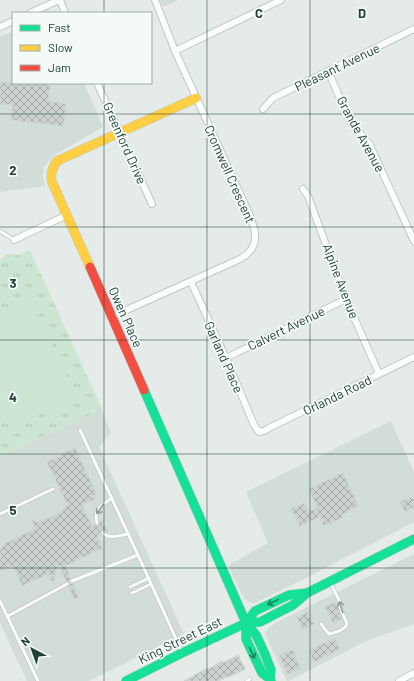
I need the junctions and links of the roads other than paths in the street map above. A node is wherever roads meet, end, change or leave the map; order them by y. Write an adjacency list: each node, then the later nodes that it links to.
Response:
1 (59, 0): 4 (street); 5 (street)
2 (155, 0): 9 (street, Cromwell Crescent)
3 (281, 0): 9 (street)
4 (32, 12)
5 (65, 12)
6 (12, 22): 7 (street)
7 (0, 28)
8 (414, 29): 10 (street, Pleasant Avenue)
9 (175, 51): 12 (street, Cromwell Crescent)
10 (328, 71): 13 (street, Pleasant Avenue); 20 (street, Grande Avenue)
11 (97, 84): 14 (street, Greenford Drive)
12 (196, 98): 14 (street, Owen Place); 21 (street, Cromwell Crescent)
13 (263, 109)
14 (120, 133): 16 (street, Greenford Drive); 17 (street, Owen Place)
15 (303, 189): 22 (street, Alpine Avenue)
16 (152, 204)
17 (67, 215): 19 (street); 23 (street, Owen Place)
18 (0, 231): 19 (lane)
19 (14, 240)
20 (414, 241)
21 (191, 282): 23 (street, Cromwell Crescent); 25 (street, Garland Place)
22 (346, 299): 25 (street, Calvert Avenue); 26 (street, Alpine Avenue)
23 (112, 317): 46 (street, Owen Place)
24 (414, 357): 26 (street, Orlanda Road)
25 (226, 358): 28 (street, Garland Place)
26 (379, 374): 28 (street, Orlanda Road)
27 (80, 430): 30 (lane)
28 (259, 432)
29 (53, 489): 31 (lane)
30 (112, 498): 32 (lane, one-way to 32); 34 (lane)
31 (0, 514)
32 (98, 523)
33 (103, 533): 34 (lane)
34 (129, 534): 36 (lane)
35 (414, 539): 38 (street, King Street East)
36 (138, 555): 37 (lane); 39 (lane)
37 (149, 578): 41 (lane); 42 (lane)
38 (330, 581): 46 (street, King Street East); 47 (lane, one-way to 38)
39 (72, 582)
40 (67, 584): 45 (lane)
41 (152, 584): 43 (lane); 48 (lane)
42 (130, 587)
43 (132, 593)
44 (0, 601): 45 (lane)
45 (8, 616): 52 (lane)
46 (246, 623): 48 (street, King Street East); 51 (street, Owen Place)
47 (321, 624)
48 (182, 653): 50 (street, King Street East)
49 (414, 673): 54 (street)
50 (139, 678): 53 (street, King Street East)
51 (271, 680)
52 (38, 681)
53 (126, 681)
54 (399, 681)

